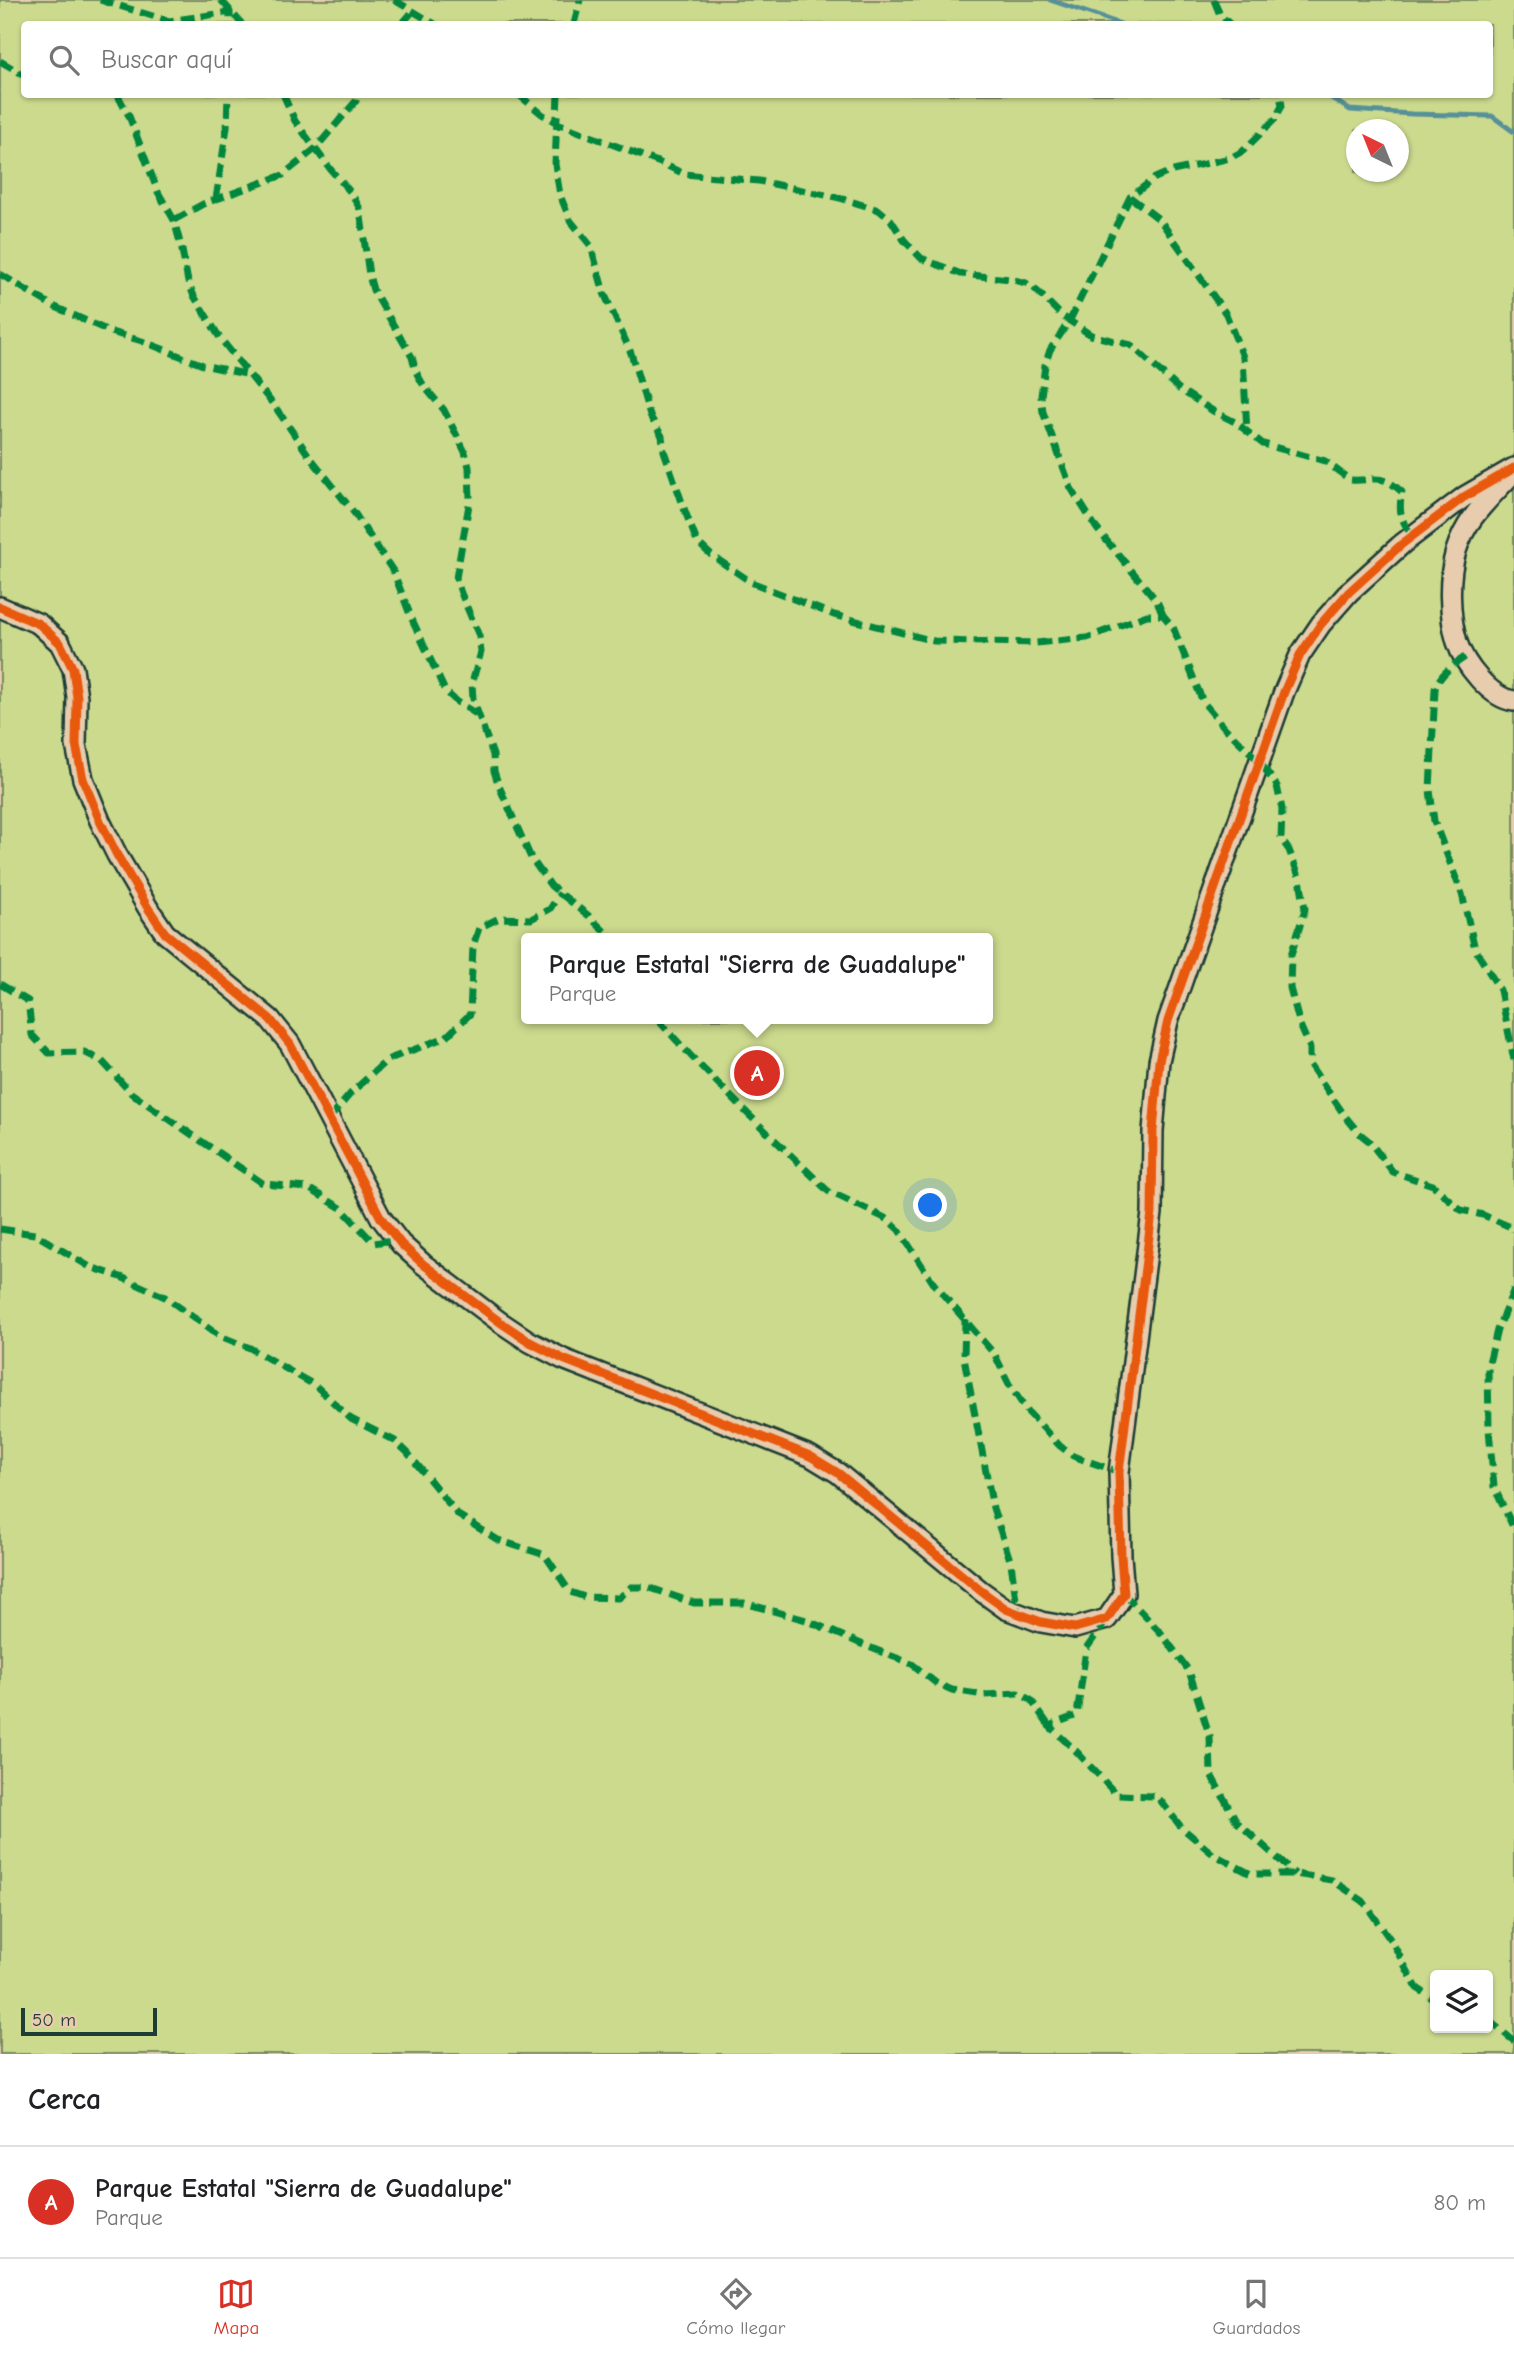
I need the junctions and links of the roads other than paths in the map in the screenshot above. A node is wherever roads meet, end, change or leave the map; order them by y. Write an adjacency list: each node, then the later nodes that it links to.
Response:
1 (1514, 470): 2 (street); 3 (street)
2 (0, 607)
3 (1514, 701)

